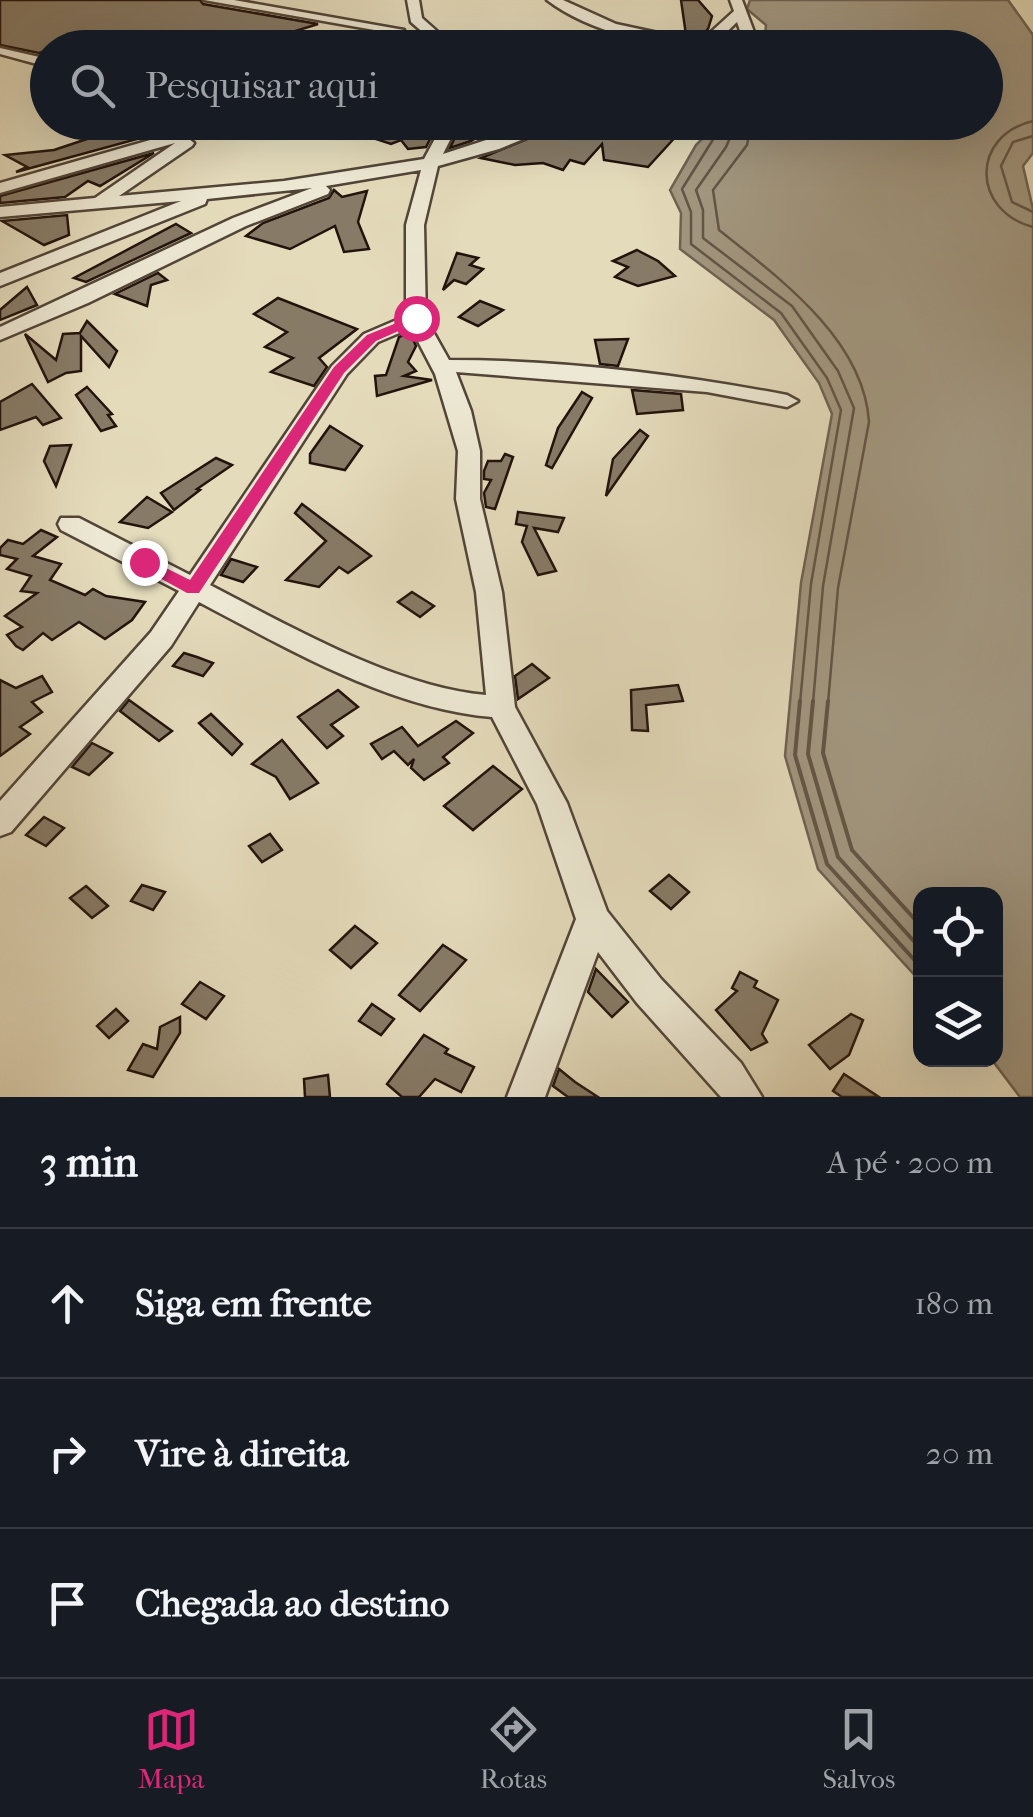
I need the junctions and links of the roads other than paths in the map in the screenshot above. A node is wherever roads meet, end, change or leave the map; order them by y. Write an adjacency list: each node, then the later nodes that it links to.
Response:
1 (210, 0): 6 (street)
2 (414, 0): 5 (street)
3 (553, 0): 8 (street)
4 (737, 6): 9 (street); 10 (street)
5 (416, 19): 6 (street); 7 (street)
6 (397, 30)
7 (429, 30)
8 (626, 30)
9 (717, 30)
10 (746, 30)
11 (1, 51): 12 (street)
12 (30, 58)
13 (174, 140): 19 (street)
14 (191, 140): 21 (street)
15 (443, 140): 17 (street)
16 (511, 140): 17 (street)
17 (431, 162): 18 (street); 25 (street)
18 (380, 174): 20 (street); 23 (street)
19 (0, 188)
20 (205, 194): 21 (street); 23 (street); 24 (street)
21 (99, 201): 22 (street)
22 (0, 212)
23 (208, 235): 26 (street)
24 (0, 280)
25 (416, 318): 27 (street); 30 (street)
26 (0, 334)
27 (442, 366): 28 (street); 31 (street)
28 (787, 401)
29 (70, 524): 30 (street)
30 (193, 589): 31 (street); 32 (street)
31 (500, 706): 33 (street)
32 (0, 823)
33 (593, 918): 34 (street); 35 (street)
34 (526, 1097)
35 (743, 1097)

